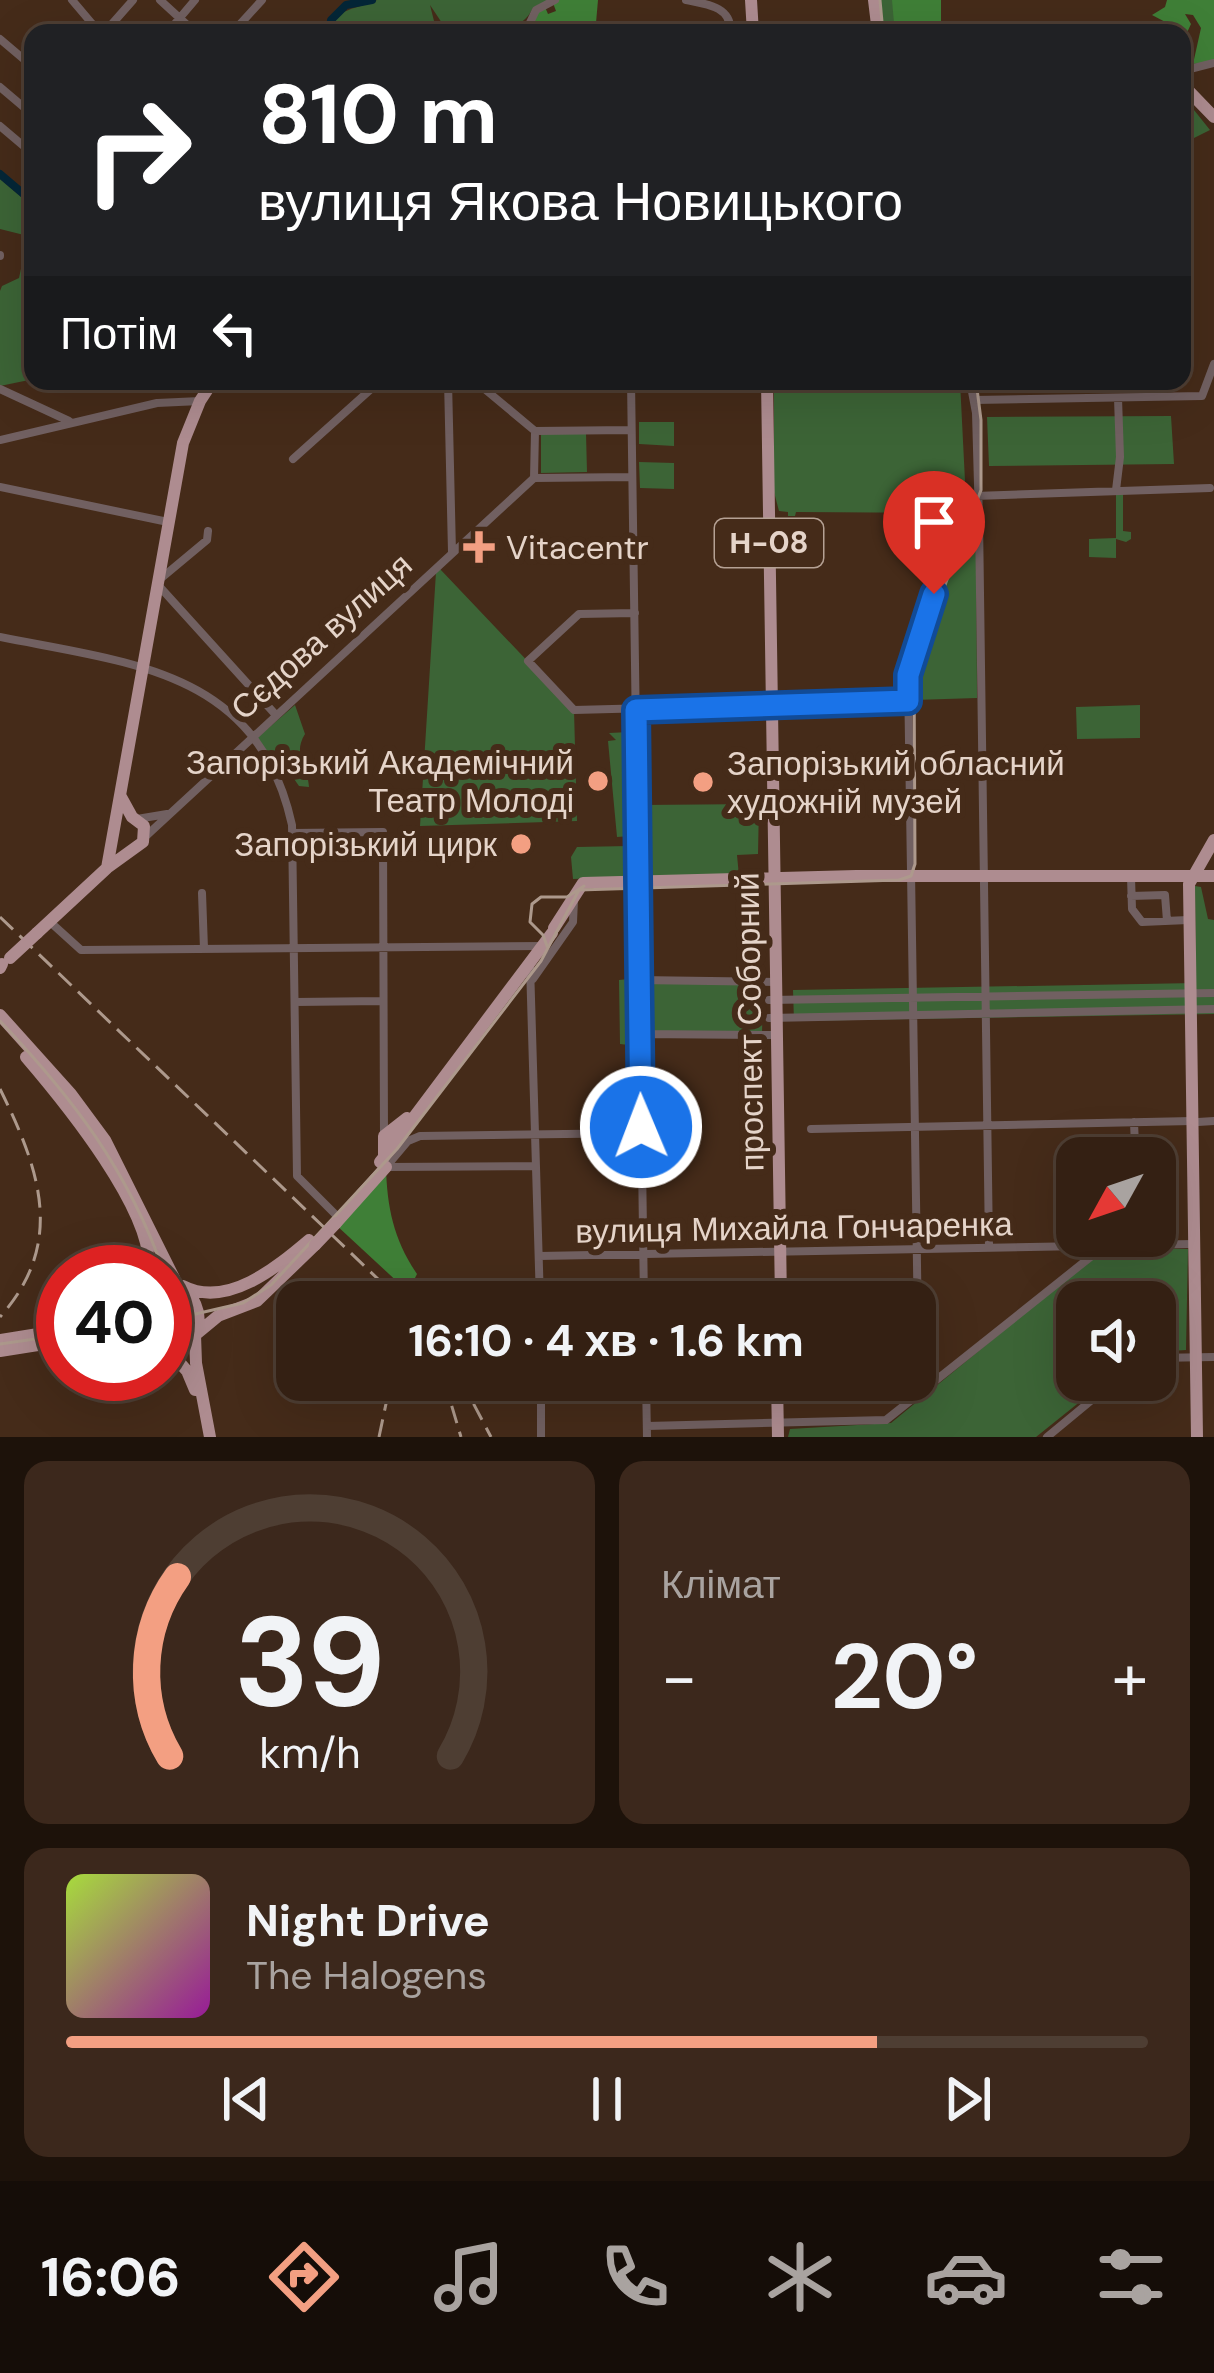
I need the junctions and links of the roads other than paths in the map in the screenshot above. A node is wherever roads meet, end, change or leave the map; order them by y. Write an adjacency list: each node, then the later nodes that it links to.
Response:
1 (72, 0): 9 (street)
2 (133, 0): 10 (street)
3 (160, 0): 8 (street)
4 (195, 0): 8 (street)
5 (262, 0): 13 (street)
6 (555, 0): 14 (street)
7 (686, 0): 15 (street)
8 (180, 18): 11 (street); 12 (street)
9 (94, 24)
10 (110, 24)
11 (174, 24)
12 (186, 24)
13 (240, 24)
14 (529, 24)
15 (731, 24)
16 (0, 39): 17 (street)
17 (24, 59)
18 (0, 87): 20 (street)
19 (1191, 87): 21 (main road)
20 (24, 107)
21 (1214, 113)
22 (0, 126): 23 (street)
23 (24, 146)
24 (1214, 364): 33 (street)
25 (0, 388): 36 (street)
26 (209, 390): 35 (main road)
27 (370, 390): 40 (street)
28 (448, 390): 49 (street)
29 (486, 390): 37 (street)
30 (631, 390): 38 (street)
31 (763, 390): 55 (main road, проспект Соборний / Н-08)
32 (972, 390): 34 (street)
33 (1118, 398): 34 (street); 45 (street)
34 (974, 400): 46 (street)
35 (200, 401): 36 (street); 47 (main road)
36 (70, 421): 39 (street)
37 (535, 430): 38 (street); 42 (street)
38 (630, 430): 41 (street)
39 (0, 440)
40 (293, 459)
41 (632, 477): 42 (street); 51 (street)
42 (535, 478): 49 (street, Сєдова вулиця)
43 (0, 487): 47 (street)
44 (1210, 488): 45 (street)
45 (1116, 490): 46 (street)
46 (975, 496): 54 (street); 69 (street)
47 (170, 522): 50 (main road)
48 (208, 531): 50 (street)
49 (452, 552): 57 (street, Сєдова вулиця)
50 (157, 582): 53 (main road); 57 (street)
51 (635, 614): 56 (street); 56 (street)
52 (0, 637): 53 (street)
53 (143, 666): 58 (street); 59 (main road)
54 (908, 701): 55 (street); 71 (street)
55 (770, 705): 56 (street); 72 (main road, проспект Соборний / Н-08)
56 (636, 710): 73 (street)
57 (275, 714): 58 (street, Сєдова вулиця)
58 (251, 735): 60 (street, Сєдова вулиця); 63 (street)
59 (122, 797): 61 (main road); 62 (main road)
60 (168, 814): 61 (street); 64 (street, Сєдова вулиця)
61 (134, 818): 62 (main road); 64 (main road)
62 (115, 828): 64 (main road); 66 (main road)
63 (292, 833): 81 (street); 82 (street)
64 (140, 842): 66 (main road, Сєдова вулиця)
65 (1214, 844): 67 (main road)
66 (107, 868): 78 (main road, Сєдова вулиця)
67 (1194, 876): 68 (main road); 69 (main road); 70 (main road); 77 (main road); 94 (main road)
68 (1131, 877): 69 (main road); 76 (street)
69 (984, 878): 71 (main road); 90 (street)
70 (1214, 878)
71 (909, 879): 72 (main road); 91 (street)
72 (770, 882): 73 (main road); 88 (main road, проспект Соборний / Н-08)
73 (636, 883): 74 (main road); 86 (street)
74 (579, 888): 80 (main road); 87 (street)
75 (202, 893): 83 (street)
76 (1131, 896): 79 (street); 79 (street)
77 (1188, 920): 79 (street); 94 (main road)
78 (50, 921): 83 (street); 84 (main road, Сєдова вулиця, bridge)
79 (1166, 921)
80 (550, 936): 81 (street); 85 (main road)
81 (383, 947): 82 (street); 93 (street)
82 (294, 948): 83 (street); 95 (street)
83 (204, 950)
84 (3, 964)
85 (530, 964): 87 (street); 104 (main road)
86 (638, 980): 88 (street); 102 (street)
87 (532, 981): 111 (street)
88 (772, 982): 92 (main road, проспект Соборний / Н-08)
89 (1214, 993): 94 (street)
90 (985, 994): 91 (street); 94 (street); 97 (street)
91 (911, 995): 92 (street); 98 (street)
92 (772, 1000): 100 (main road, проспект Соборний / Н-08)
93 (383, 1001): 95 (street); 113 (street)
94 (1191, 1001): 96 (street); 97 (street); 105 (main road)
95 (294, 1002): 117 (street)
96 (1214, 1009)
97 (985, 1012): 98 (street); 108 (street)
98 (911, 1014): 100 (street); 109 (street)
99 (0, 1016): 122 (main road)
100 (773, 1018): 103 (main road, проспект Соборний / Н-08)
101 (0, 1030): 121 (main road)
102 (639, 1034): 103 (street); 112 (street)
103 (773, 1035): 125 (main road, проспект Соборний / Н-08)
104 (413, 1114): 113 (main road); 115 (main road)
105 (1195, 1121): 106 (street); 107 (street); 120 (main road)
106 (1214, 1121)
107 (1134, 1122): 108 (street); 114 (street)
108 (988, 1125): 109 (street); 124 (street)
109 (913, 1126): 110 (street); 126 (street)
110 (811, 1129)
111 (535, 1133): 112 (street); 115 (street); 116 (street)
112 (641, 1133): 127 (street)
113 (384, 1136): 115 (main road)
114 (1135, 1137)
115 (383, 1162): 116 (street); 117 (main road)
116 (535, 1166): 128 (street)
117 (334, 1218): 118 (main road, bridge)
118 (312, 1242): 134 (main road); 137 (main road)
119 (1176, 1243): 120 (street, вулиця Михайла Гончаренка)
120 (1197, 1244): 142 (main road)
121 (146, 1245)
122 (157, 1245)
123 (1056, 1247): 124 (street, вулиця Михайла Гончаренка)
124 (989, 1248): 126 (street, вулиця Михайла Гончаренка)
125 (776, 1250): 126 (street, вулиця Михайла Гончаренка); 127 (street, вулиця Михайла Гончаренка); 132 (main road, проспект Соборний / Н-08)
126 (916, 1250): 133 (street)
127 (644, 1252): 128 (street, вулиця Михайла Гончаренка); 131 (street)
128 (538, 1256): 130 (street)
129 (1090, 1257): 144 (street)
130 (539, 1281)
131 (644, 1281)
132 (777, 1281)
133 (916, 1281)
134 (192, 1287)
135 (192, 1302): 137 (main road)
136 (36, 1334): 139 (main road)
137 (195, 1335): 138 (main road); 152 (main road)
138 (192, 1338)
139 (0, 1340)
140 (36, 1345): 141 (main road)
141 (0, 1351)
142 (1205, 1357): 155 (main road)
143 (192, 1379): 152 (main road)
144 (936, 1382)
145 (541, 1401): 153 (street)
146 (646, 1401): 151 (street)
147 (780, 1401): 150 (main road)
148 (912, 1401): 150 (street)
149 (1091, 1401): 154 (street)
150 (781, 1431): 151 (street)
151 (647, 1432)
152 (207, 1437)
153 (542, 1437)
154 (1047, 1437)
155 (1201, 1437)

